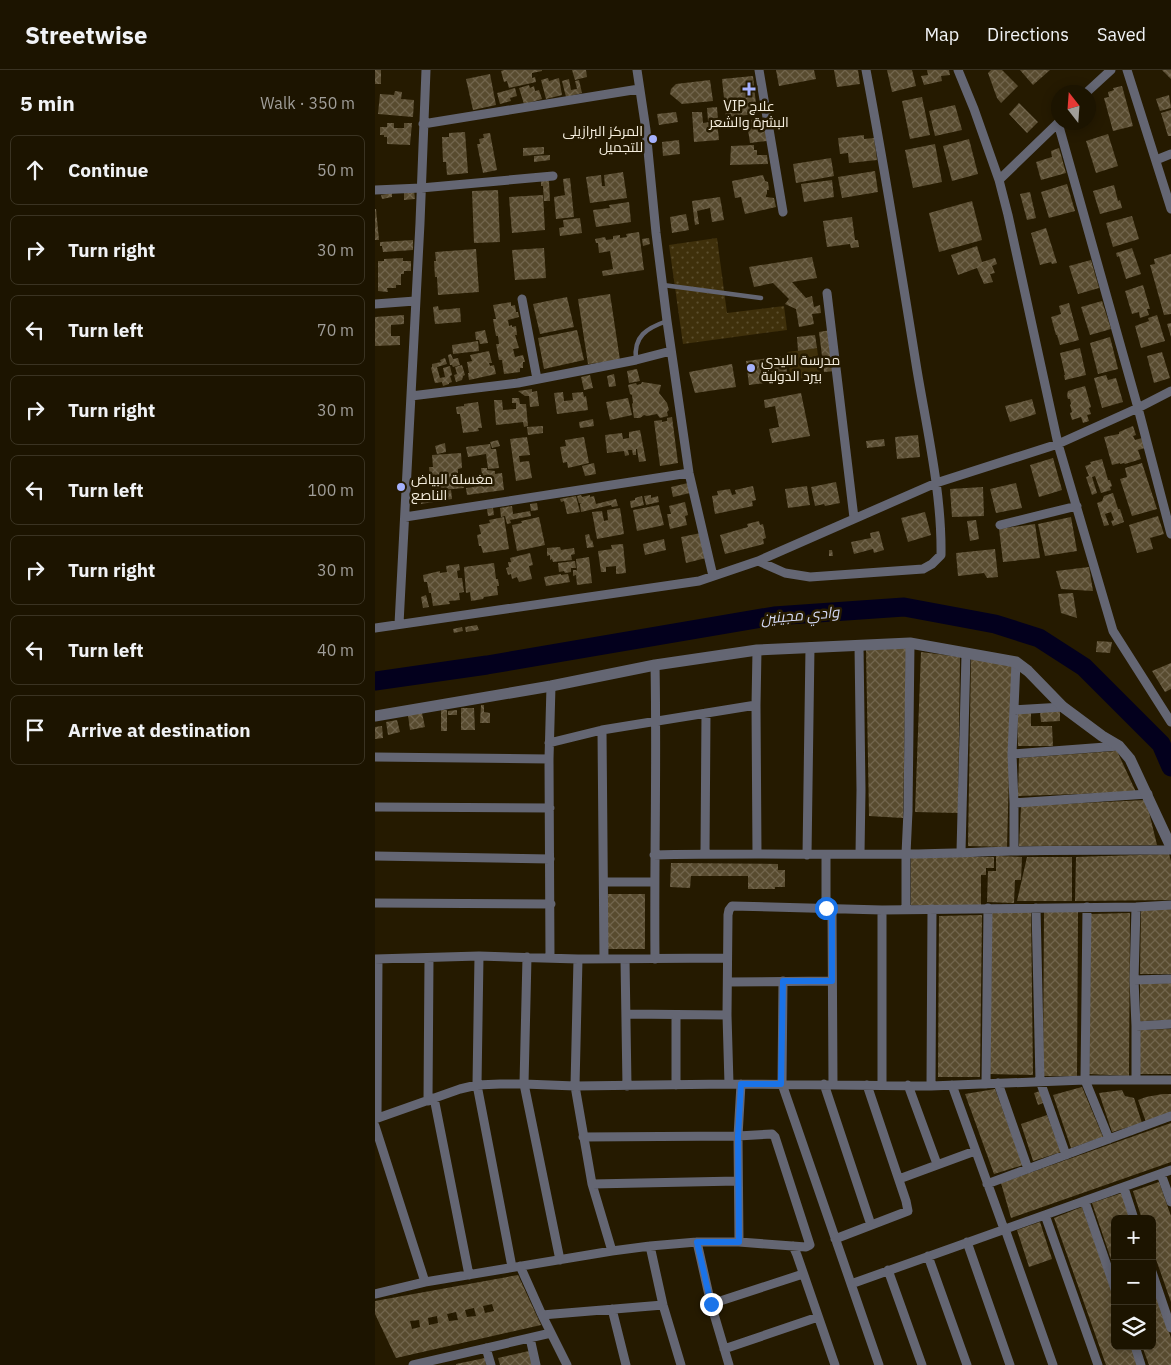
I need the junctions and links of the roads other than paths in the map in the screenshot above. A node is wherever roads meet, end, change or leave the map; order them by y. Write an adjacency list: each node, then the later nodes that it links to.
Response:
1 (426, 70): 10 (street)
2 (637, 70): 9 (street)
3 (759, 70): 20 (street)
4 (866, 70): 36 (street)
5 (958, 70): 16 (street)
6 (1111, 70): 8 (street)
7 (1127, 70): 14 (street)
8 (1095, 85)
9 (639, 89): 10 (street); 21 (street)
10 (423, 124): 17 (street)
11 (1051, 129): 16 (street)
12 (1060, 130): 33 (street)
13 (1171, 154): 14 (street)
14 (1156, 160): 19 (street)
15 (553, 176): 17 (street)
16 (999, 180): 34 (street)
17 (421, 188): 18 (street); 25 (street)
18 (375, 190)
19 (1171, 209)
20 (783, 212)
21 (663, 285): 23 (lane); 27 (street)
22 (827, 293): 40 (street)
23 (761, 298)
24 (522, 299): 30 (street)
25 (415, 301): 26 (street); 32 (street)
26 (375, 304)
27 (667, 321): 28 (street); 29 (lane)
28 (671, 351): 29 (street); 35 (street)
29 (635, 360): 30 (street)
30 (537, 379): 32 (street)
31 (1171, 391): 33 (street)
32 (411, 396): 39 (street)
33 (1138, 408): 34 (street); 38 (street)
34 (1058, 444): 36 (street); 37 (street)
35 (689, 473): 39 (street); 44 (street)
36 (936, 483): 40 (street); 43 (street)
37 (1077, 506): 41 (street); 61 (street)
38 (1168, 509): 42 (street)
39 (405, 517): 45 (street)
40 (854, 518): 43 (street)
41 (1000, 525)
42 (1171, 534)
43 (758, 561): 44 (street)
44 (713, 576): 45 (street)
45 (399, 624): 46 (street)
46 (375, 628)
47 (910, 643): 49 (street); 51 (street); 78 (street)
48 (810, 646): 49 (street); 50 (street); 80 (street)
49 (859, 646): 77 (street)
50 (757, 650): 53 (street); 55 (street)
51 (966, 654): 52 (street); 74 (street)
52 (1016, 662): 56 (street); 57 (street)
53 (655, 665): 54 (street); 60 (street)
54 (551, 686): 59 (street); 63 (street)
55 (756, 706): 58 (street); 76 (street)
56 (1063, 707): 57 (street); 64 (street)
57 (1014, 710): 65 (street)
58 (706, 713): 60 (street); 75 (street)
59 (375, 716)
60 (656, 722): 62 (street); 79 (street)
61 (1171, 722)
62 (602, 730): 63 (street); 84 (street)
63 (549, 743): 67 (street)
64 (1119, 746): 65 (street); 68 (street)
65 (1012, 754): 69 (street)
66 (375, 757): 67 (street)
67 (549, 759): 71 (street)
68 (1148, 794): 69 (street); 72 (street)
69 (1014, 803): 73 (street)
70 (375, 807): 71 (street)
71 (550, 808): 83 (street)
72 (1171, 849): 73 (street)
73 (1014, 851): 74 (street)
74 (961, 852): 78 (street)
75 (705, 854): 76 (street); 79 (street)
76 (757, 854): 80 (street)
77 (860, 854): 78 (street); 81 (street)
78 (906, 854): 94 (street)
79 (655, 855): 85 (street)
80 (807, 855): 81 (street)
81 (826, 855): 90 (street)
82 (375, 856): 83 (street)
83 (550, 858): 87 (street)
84 (604, 882): 85 (street); 104 (street)
85 (654, 882): 106 (street)
86 (375, 903): 87 (street)
87 (551, 904): 100 (street)
88 (1171, 904): 89 (street)
89 (1136, 907): 93 (street); 108 (street)
90 (829, 908): 96 (street); 101 (street); 110 (street)
91 (987, 908): 92 (street); 95 (street); 127 (street)
92 (1036, 908): 93 (street); 120 (street)
93 (1087, 908): 118 (street)
94 (906, 909): 95 (street); 96 (street)
95 (932, 909): 136 (street)
96 (882, 910): 131 (street)
97 (479, 956): 98 (street); 99 (street); 128 (street)
98 (527, 957): 100 (street); 122 (street)
99 (429, 958): 102 (street); 137 (street)
100 (550, 958): 103 (street)
101 (727, 958): 106 (street); 111 (street)
102 (376, 959): 139 (street)
103 (577, 959): 104 (street); 134 (street)
104 (604, 959): 105 (street)
105 (625, 959): 106 (street); 112 (street)
106 (655, 959)
107 (1171, 979): 108 (street)
108 (1134, 980): 116 (street)
109 (783, 981): 110 (street); 111 (street); 125 (street)
110 (832, 981): 126 (street)
111 (728, 982): 114 (street)
112 (626, 1014): 113 (street); 135 (street)
113 (676, 1015): 114 (street); 129 (street)
114 (727, 1015): 123 (street)
115 (1171, 1024): 116 (street)
116 (1136, 1026): 117 (street)
117 (1136, 1079): 118 (street); 119 (street)
118 (1085, 1080): 120 (street); 142 (street)
119 (1171, 1080)
120 (1039, 1081): 121 (street); 144 (street)
121 (998, 1083): 127 (street); 146 (street)
122 (524, 1084): 128 (street); 134 (street); 168 (street)
123 (729, 1084): 124 (street); 129 (street)
124 (741, 1084): 125 (street); 140 (street)
125 (781, 1084): 126 (street); 160 (street)
126 (829, 1084): 130 (street); 158 (street)
127 (986, 1084): 133 (street)
128 (477, 1085): 137 (street); 169 (street)
129 (676, 1085): 135 (street)
130 (867, 1085): 131 (street); 149 (street)
131 (882, 1085): 132 (street)
132 (908, 1085): 136 (street); 145 (street)
133 (952, 1085): 136 (street); 143 (street)
134 (575, 1086): 135 (street); 141 (street)
135 (627, 1086)
136 (931, 1086)
137 (431, 1100): 139 (street); 172 (street)
138 (1171, 1116): 142 (street)
139 (376, 1121): 174 (street)
140 (738, 1136): 141 (street); 150 (street); 165 (street)
141 (583, 1137): 151 (street)
142 (1109, 1139): 144 (street)
143 (975, 1151): 145 (street); 152 (street)
144 (1066, 1155): 146 (street)
145 (937, 1164): 149 (street)
146 (1029, 1169): 152 (street)
147 (1171, 1170): 148 (street)
148 (1161, 1174): 153 (street); 155 (street)
149 (899, 1179): 158 (street)
150 (738, 1181): 151 (street); 162 (street)
151 (592, 1184): 166 (street)
152 (987, 1184): 159 (street)
153 (1124, 1188): 154 (street); 157 (street)
154 (1085, 1202): 156 (street); 173 (street)
155 (1171, 1202)
156 (1045, 1215): 159 (street); 204 (street)
157 (1133, 1215)
158 (871, 1225): 160 (street)
159 (1004, 1229): 163 (street); 203 (street)
160 (835, 1239): 175 (street)
161 (697, 1242): 162 (street); 164 (street); 178 (street)
162 (739, 1242): 165 (street)
163 (967, 1242): 167 (street); 202 (street)
164 (650, 1246): 166 (street); 179 (street)
165 (793, 1246): 171 (street)
166 (612, 1251): 168 (street)
167 (928, 1256): 170 (street); 201 (street)
168 (560, 1260): 169 (street)
169 (516, 1266): 172 (street); 181 (street)
170 (888, 1270): 175 (street); 200 (street)
171 (803, 1274): 178 (street); 182 (street)
172 (469, 1276): 174 (street)
173 (1111, 1277)
174 (425, 1282): 177 (street)
175 (851, 1284): 199 (street)
176 (1156, 1284): 183 (street)
177 (375, 1294)
178 (711, 1304): 187 (street)
179 (663, 1305): 180 (street); 196 (street)
180 (611, 1309): 181 (street); 195 (street)
181 (542, 1315): 184 (street)
182 (817, 1317): 187 (street); 190 (street)
183 (1171, 1328)
184 (551, 1333): 185 (street); 194 (street)
185 (530, 1338): 186 (street); 193 (street)
186 (487, 1348): 189 (street); 192 (street)
187 (724, 1349): 197 (street)
188 (1136, 1350): 205 (street)
189 (445, 1361): 191 (street)
190 (834, 1363): 198 (street)
191 (413, 1365)
192 (491, 1365)
193 (536, 1365)
194 (567, 1365)
195 (626, 1365)
196 (681, 1365)
197 (729, 1365)
198 (823, 1365)
199 (879, 1365)
200 (922, 1365)
201 (967, 1365)
202 (1010, 1365)
203 (1053, 1365)
204 (1098, 1365)
205 (1141, 1365)

